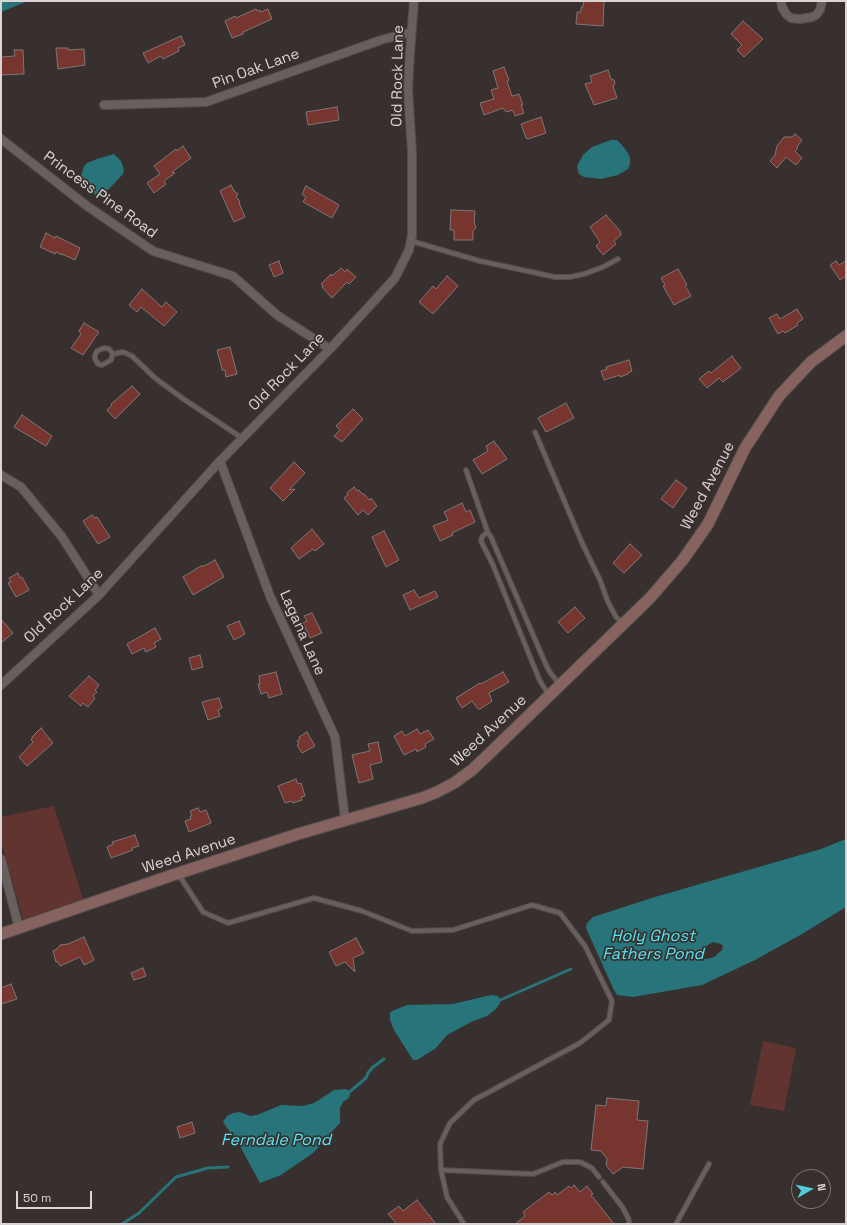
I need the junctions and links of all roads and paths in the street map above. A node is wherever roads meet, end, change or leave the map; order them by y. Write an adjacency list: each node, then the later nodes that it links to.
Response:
1 (414, 1): 4 (street, Old Rock Lane)
2 (781, 1): 3 (street)
3 (822, 1)
4 (411, 32): 5 (street, Pin Oak Lane); 7 (street, Old Rock Lane)
5 (104, 105)
6 (1, 138): 10 (street, Princess Pine Road)
7 (411, 241): 8 (lane); 10 (street, Old Rock Lane)
8 (618, 259)
9 (846, 336): 19 (main road, Weed Avenue)
10 (330, 349): 13 (street, Old Rock Lane)
11 (113, 354): 11 (lane); 13 (lane)
12 (535, 432): 19 (lane)
13 (242, 439): 14 (street, Old Rock Lane)
14 (220, 461): 18 (street, Old Rock Lane); 23 (street, Lagana Lane)
15 (466, 470): 17 (lane)
16 (1, 475): 18 (street)
17 (488, 533): 21 (lane); 22 (lane)
18 (99, 595): 20 (street, Old Rock Lane)
19 (624, 624): 21 (main road, Weed Avenue)
20 (1, 684)
21 (560, 685): 22 (main road, Weed Avenue)
22 (549, 696): 23 (main road, Weed Avenue)
23 (345, 820): 25 (main road, Weed Avenue)
24 (1, 860): 26 (street)
25 (178, 873): 26 (main road, Weed Avenue); 29 (lane)
26 (19, 928): 27 (main road, Weed Avenue)
27 (1, 934)
28 (709, 1164): 34 (lane)
29 (441, 1170): 30 (lane); 32 (lane)
30 (599, 1177)
31 (603, 1182): 33 (lane)
32 (464, 1224)
33 (630, 1224)
34 (676, 1224)

